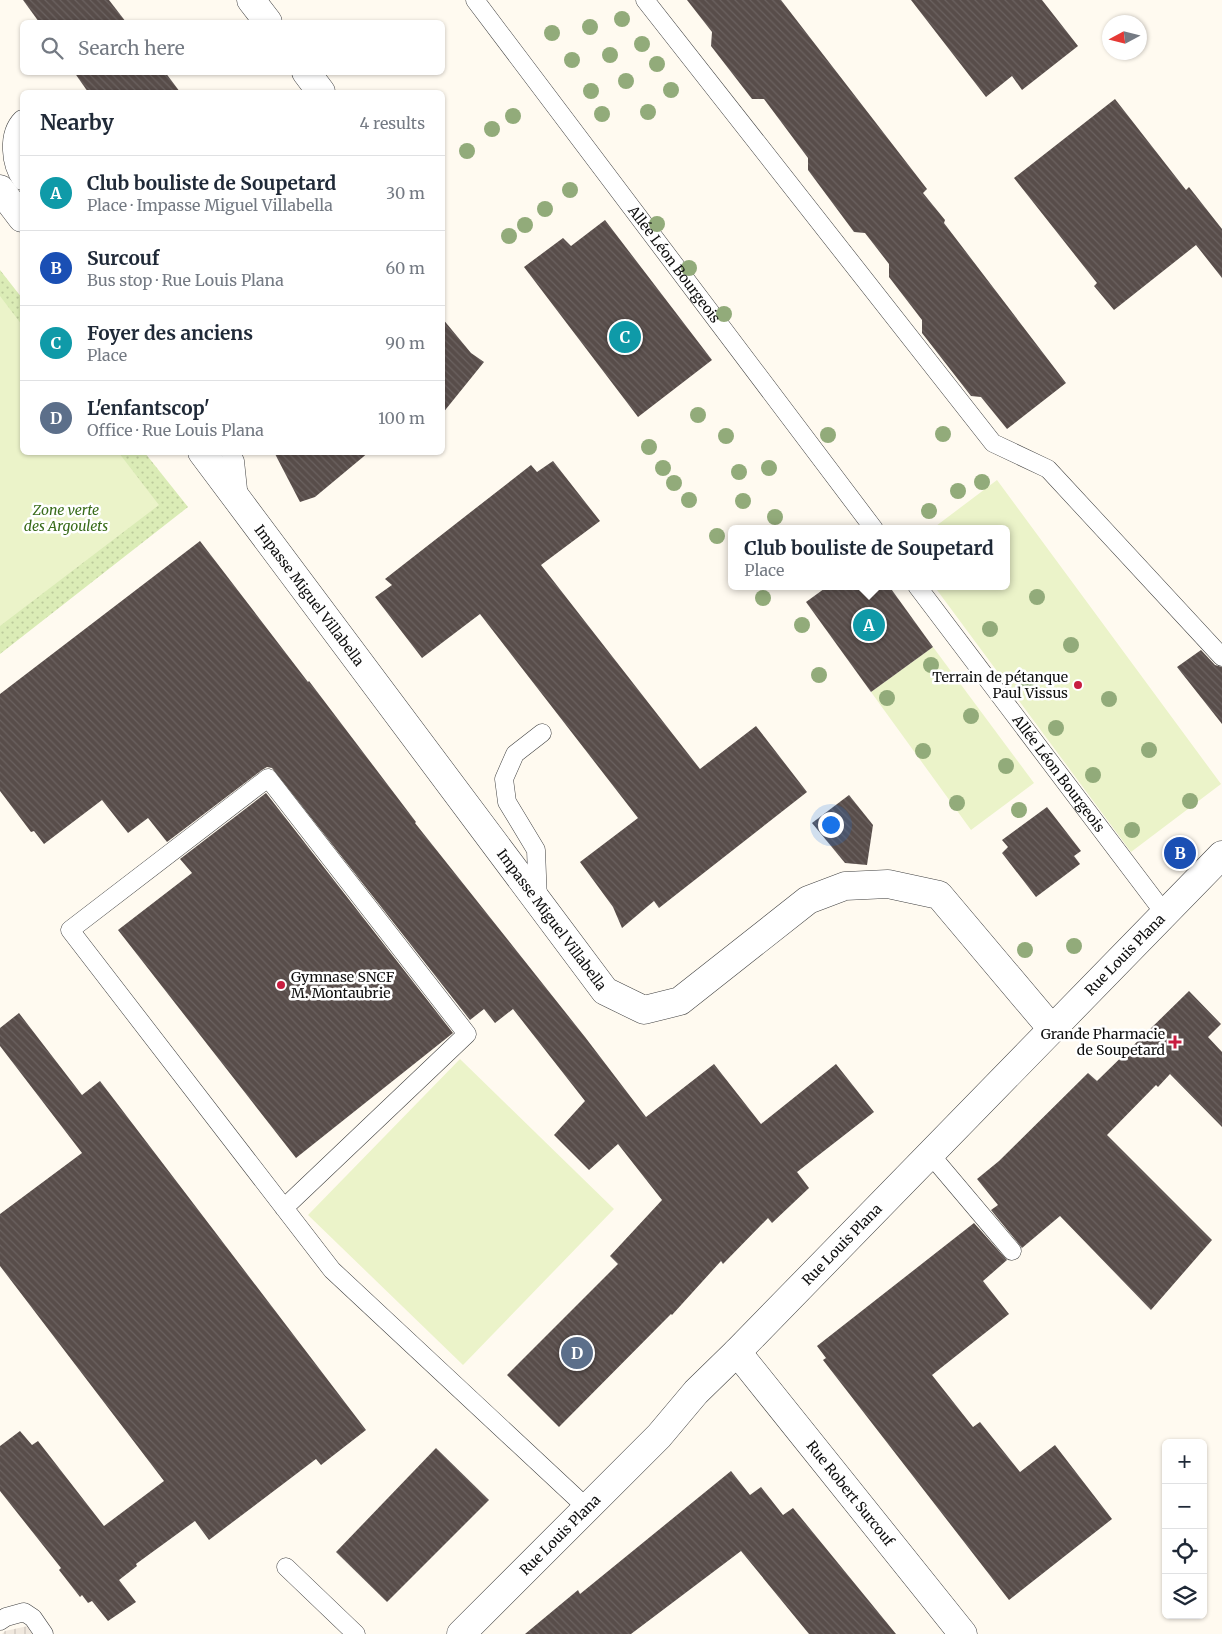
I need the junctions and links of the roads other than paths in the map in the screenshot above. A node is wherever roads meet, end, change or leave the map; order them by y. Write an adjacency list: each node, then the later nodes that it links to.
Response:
1 (251, 0): 4 (street)
2 (475, 0): 14 (lane, Allée Léon Bourgeois)
3 (645, 0): 16 (lane)
4 (266, 20)
5 (308, 75): 6 (street)
6 (320, 90)
7 (20, 121): 8 (lane)
8 (20, 177)
9 (0, 189): 10 (street)
10 (20, 215)
11 (204, 455): 13 (street, Impasse Miguel Villabella)
12 (232, 455): 13 (lane)
13 (239, 502): 19 (street, Impasse Miguel Villabella)
14 (871, 525)
15 (921, 590): 20 (lane, Allée Léon Bourgeois)
16 (1222, 658)
17 (542, 733): 19 (lane)
18 (1222, 854): 20 (street, Rue Louis Plana)
19 (538, 901): 21 (street, Impasse Miguel Villabella)
20 (1164, 914): 21 (street, Rue Louis Plana)
21 (1052, 1029): 22 (street, Rue Louis Plana)
22 (930, 1154): 24 (lane); 25 (street, Rue Louis Plana)
23 (284, 1208): 23 (lane); 26 (lane)
24 (1012, 1251)
25 (737, 1352): 26 (street, Rue Louis Plana); 32 (street, Rue Robert Surcouf)
26 (587, 1508): 31 (street, Rue Louis Plana)
27 (286, 1567): 30 (lane)
28 (0, 1621): 29 (lane)
29 (44, 1634)
30 (356, 1634)
31 (461, 1634)
32 (963, 1634)

